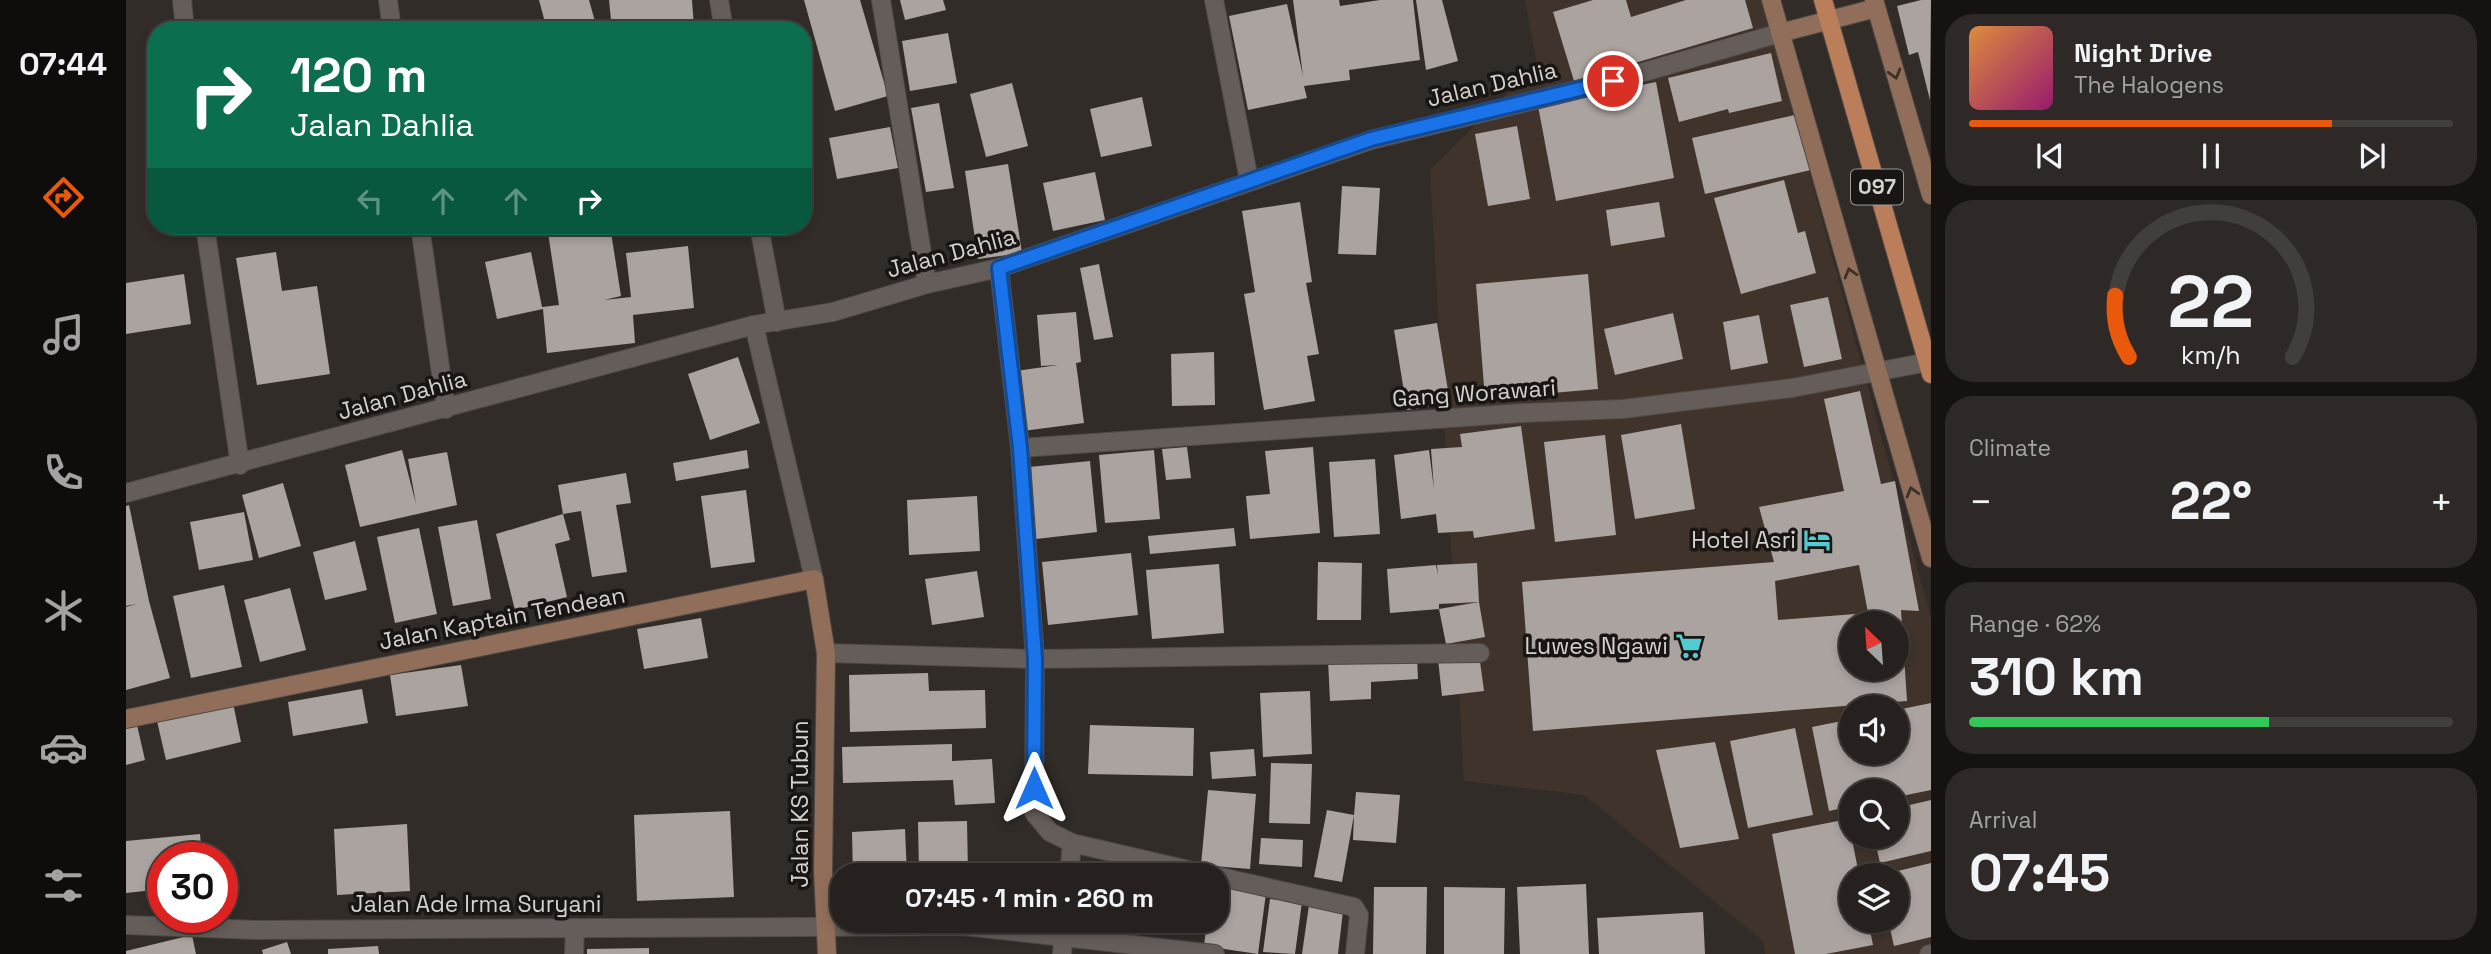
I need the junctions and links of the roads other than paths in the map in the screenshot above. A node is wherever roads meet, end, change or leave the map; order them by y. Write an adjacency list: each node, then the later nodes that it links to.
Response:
1 (182, 0): 9 (street)
2 (388, 0): 10 (street)
3 (719, 0): 11 (street)
4 (881, 0): 20 (street)
5 (1214, 0): 14 (street)
6 (1771, 0): 13 (street)
7 (1823, 0): 12 (main road, 097)
8 (1875, 4): 12 (street); 15 (street, one-way to 15)
9 (184, 21)
10 (391, 21)
11 (722, 21)
12 (1828, 21): 13 (street); 23 (main road, 097)
13 (1780, 33): 14 (street, Jalan Dahlia); 24 (street, one-way to 13)
14 (1249, 180): 19 (street, Jalan Dahlia)
15 (1931, 195)
16 (206, 235): 27 (street)
17 (421, 235): 25 (street)
18 (761, 235): 21 (street)
19 (999, 268): 20 (street, Jalan Dahlia); 26 (street)
20 (928, 284): 21 (street, Jalan Dahlia)
21 (777, 322): 22 (street, Jalan Dahlia)
22 (754, 325): 25 (street, Jalan Dahlia); 30 (street)
23 (1930, 366): 24 (street, Gang Worawari)
24 (1879, 373): 26 (street, Gang Worawari); 29 (street, one-way to 24)
25 (446, 408): 27 (street, Jalan Dahlia)
26 (1020, 448): 33 (street)
27 (240, 465): 28 (street, Jalan Dahlia)
28 (126, 493)
29 (1931, 558)
30 (814, 579): 31 (street); 34 (street, Jalan Kaptain Tendean)
31 (826, 653): 33 (street); 40 (street, Jalan KS Tubun)
32 (1480, 653): 33 (street)
33 (1035, 659): 35 (street)
34 (126, 719)
35 (1072, 843): 36 (street); 37 (street)
36 (1070, 863)
37 (1158, 863)
38 (1229, 879): 46 (street)
39 (126, 925): 41 (street, Jalan Ade Irma Suryani)
40 (826, 927): 41 (street, Jalan Ade Irma Suryani); 42 (street, Jalan Ade Irma Suryani); 44 (street, Jalan KS Tubun)
41 (575, 928): 43 (street)
42 (1063, 937): 45 (street, Jalan Ade Irma Suryani)
43 (575, 954)
44 (827, 954)
45 (1214, 954)
46 (1355, 954)

